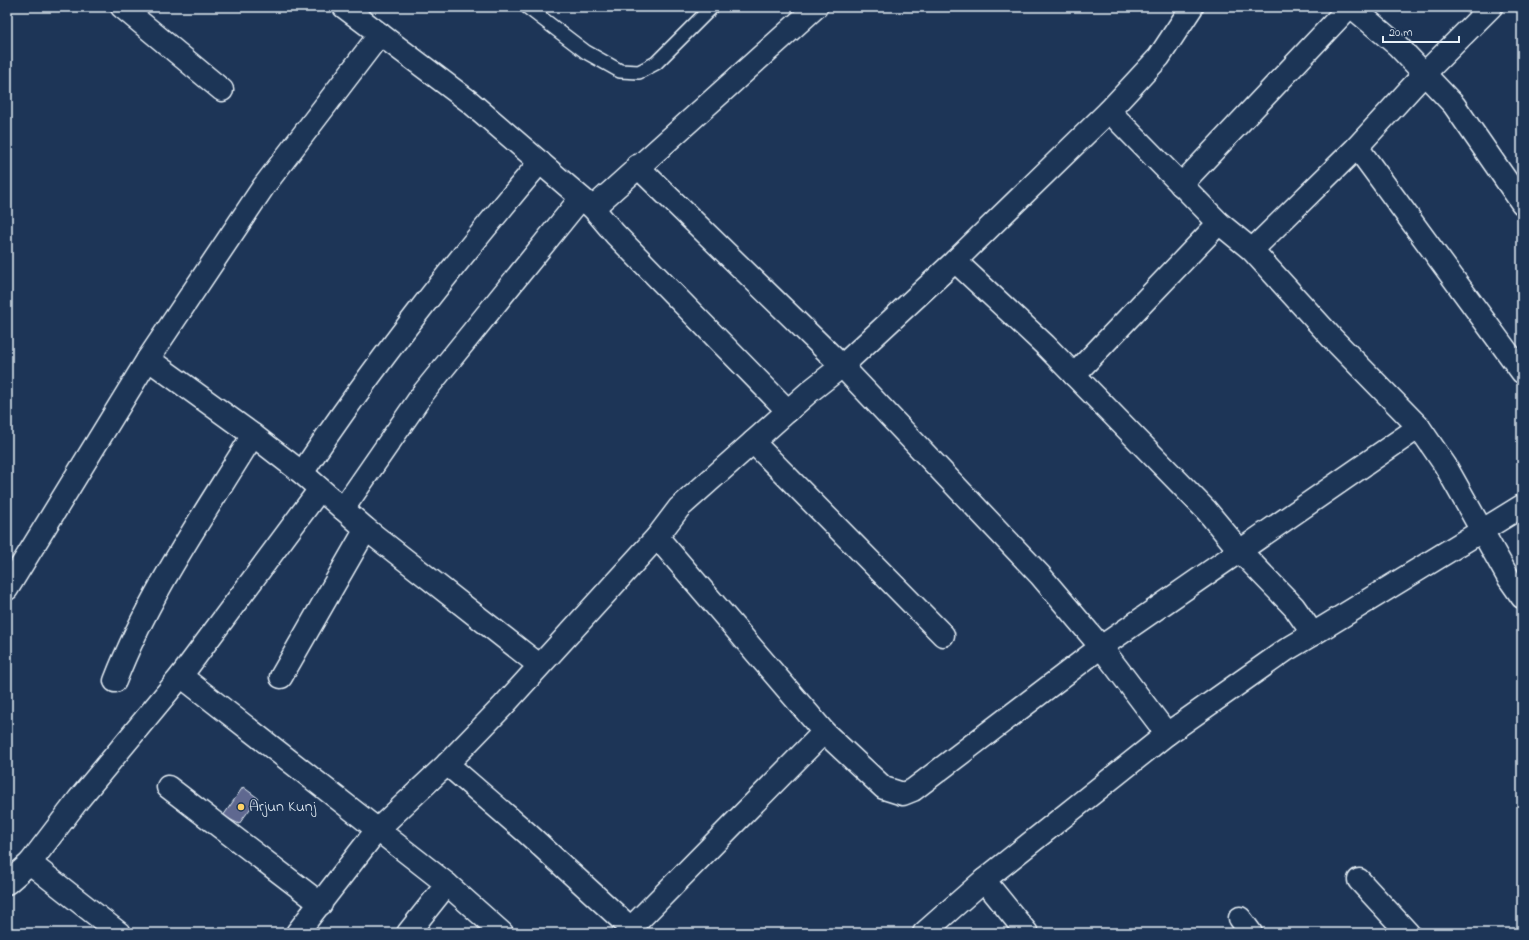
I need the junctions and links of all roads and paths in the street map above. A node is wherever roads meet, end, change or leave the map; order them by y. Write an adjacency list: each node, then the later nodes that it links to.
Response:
1 (122, 7): 11 (street)
2 (344, 7): 9 (street)
3 (527, 7): 4 (lane)
4 (712, 7)
5 (816, 7): 15 (street)
6 (1192, 7): 12 (street)
7 (1350, 7): 10 (street); 16 (street)
8 (1491, 7): 10 (street)
9 (380, 34): 14 (street); 22 (street)
10 (1424, 74): 13 (street); 18 (street)
11 (222, 90)
12 (1109, 111): 16 (street); 21 (street)
13 (1357, 147): 20 (street); 24 (street)
14 (540, 162): 17 (street); 30 (street)
15 (637, 166): 17 (street); 23 (street)
16 (1181, 185): 19 (street)
17 (587, 203): 26 (street); 33 (street)
18 (1522, 203)
19 (1219, 223): 20 (street); 25 (street)
20 (1252, 250): 27 (street)
21 (955, 261): 23 (street); 25 (street)
22 (148, 358): 28 (street); 38 (street)
23 (842, 366): 26 (street); 42 (street)
24 (1522, 372)
25 (1074, 375): 37 (street)
26 (788, 411): 29 (street)
27 (1419, 427): 35 (street); 37 (street)
28 (253, 435): 30 (street); 46 (street)
29 (753, 442): 36 (street); 41 (street)
30 (302, 473): 31 (street)
31 (320, 489): 33 (street); 44 (street)
32 (1522, 506): 35 (street)
33 (343, 510): 34 (street)
34 (366, 529): 43 (street); 45 (street)
35 (1482, 529): 39 (street); 40 (street)
36 (657, 537): 43 (street); 47 (street)
37 (1242, 552): 40 (street); 42 (street)
38 (7, 589)
39 (1522, 597)
40 (1313, 634): 48 (street)
41 (943, 635)
42 (1101, 647): 47 (street); 48 (street)
43 (539, 665): 49 (street)
44 (181, 676): 51 (street); 52 (street)
45 (281, 677)
46 (115, 681)
47 (824, 732): 58 (street)
48 (1167, 734): 53 (street)
49 (447, 764): 51 (street); 58 (street)
50 (168, 787): 57 (street)
51 (377, 830): 56 (street); 57 (street)
52 (30, 863): 55 (street); 59 (street)
53 (984, 880): 63 (street); 64 (street)
54 (1360, 880): 65 (street)
55 (7, 883)
56 (447, 884): 61 (street); 62 (street)
57 (321, 904): 60 (street)
58 (631, 931)
59 (119, 933)
60 (297, 933)
61 (408, 933)
62 (502, 933)
63 (924, 933)
64 (1027, 933)
65 (1408, 933)

